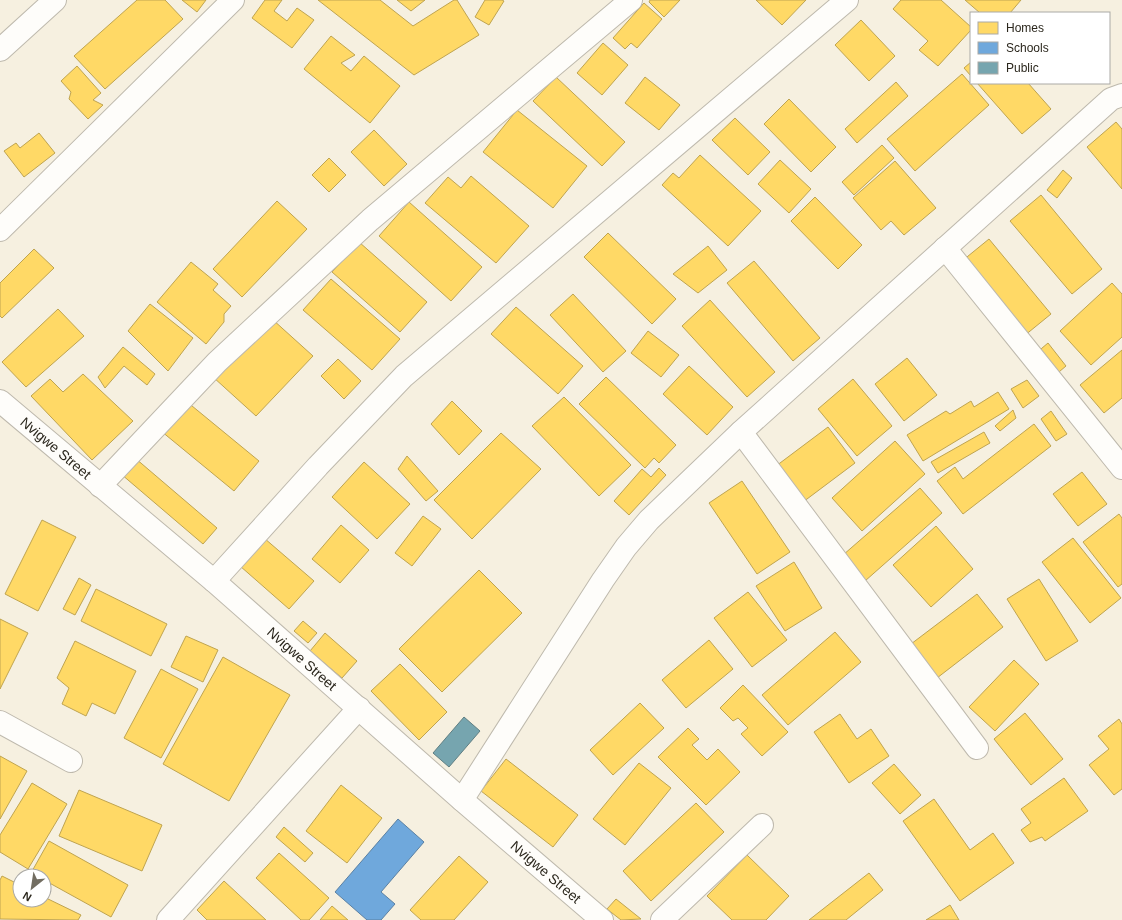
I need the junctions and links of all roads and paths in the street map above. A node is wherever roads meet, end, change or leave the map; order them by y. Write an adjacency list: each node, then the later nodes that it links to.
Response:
1 (55, 0): 5 (street)
2 (233, 0): 7 (street)
3 (631, 0): 12 (street)
4 (846, 0): 13 (street)
5 (0, 50)
6 (1122, 95): 8 (street)
7 (0, 230)
8 (945, 248): 10 (street); 11 (street)
9 (0, 401): 12 (street, Nvigwe Street)
10 (741, 432): 16 (street); 18 (street)
11 (1122, 468)
12 (100, 486): 13 (street, Nvigwe Street)
13 (214, 581): 14 (street, Nvigwe Street)
14 (358, 708): 18 (street, Nvigwe Street); 20 (street)
15 (0, 722): 17 (street)
16 (977, 748)
17 (70, 761)
18 (462, 800): 21 (street, Nvigwe Street)
19 (762, 825): 22 (street)
20 (179, 916)
21 (602, 920)
22 (662, 920)

